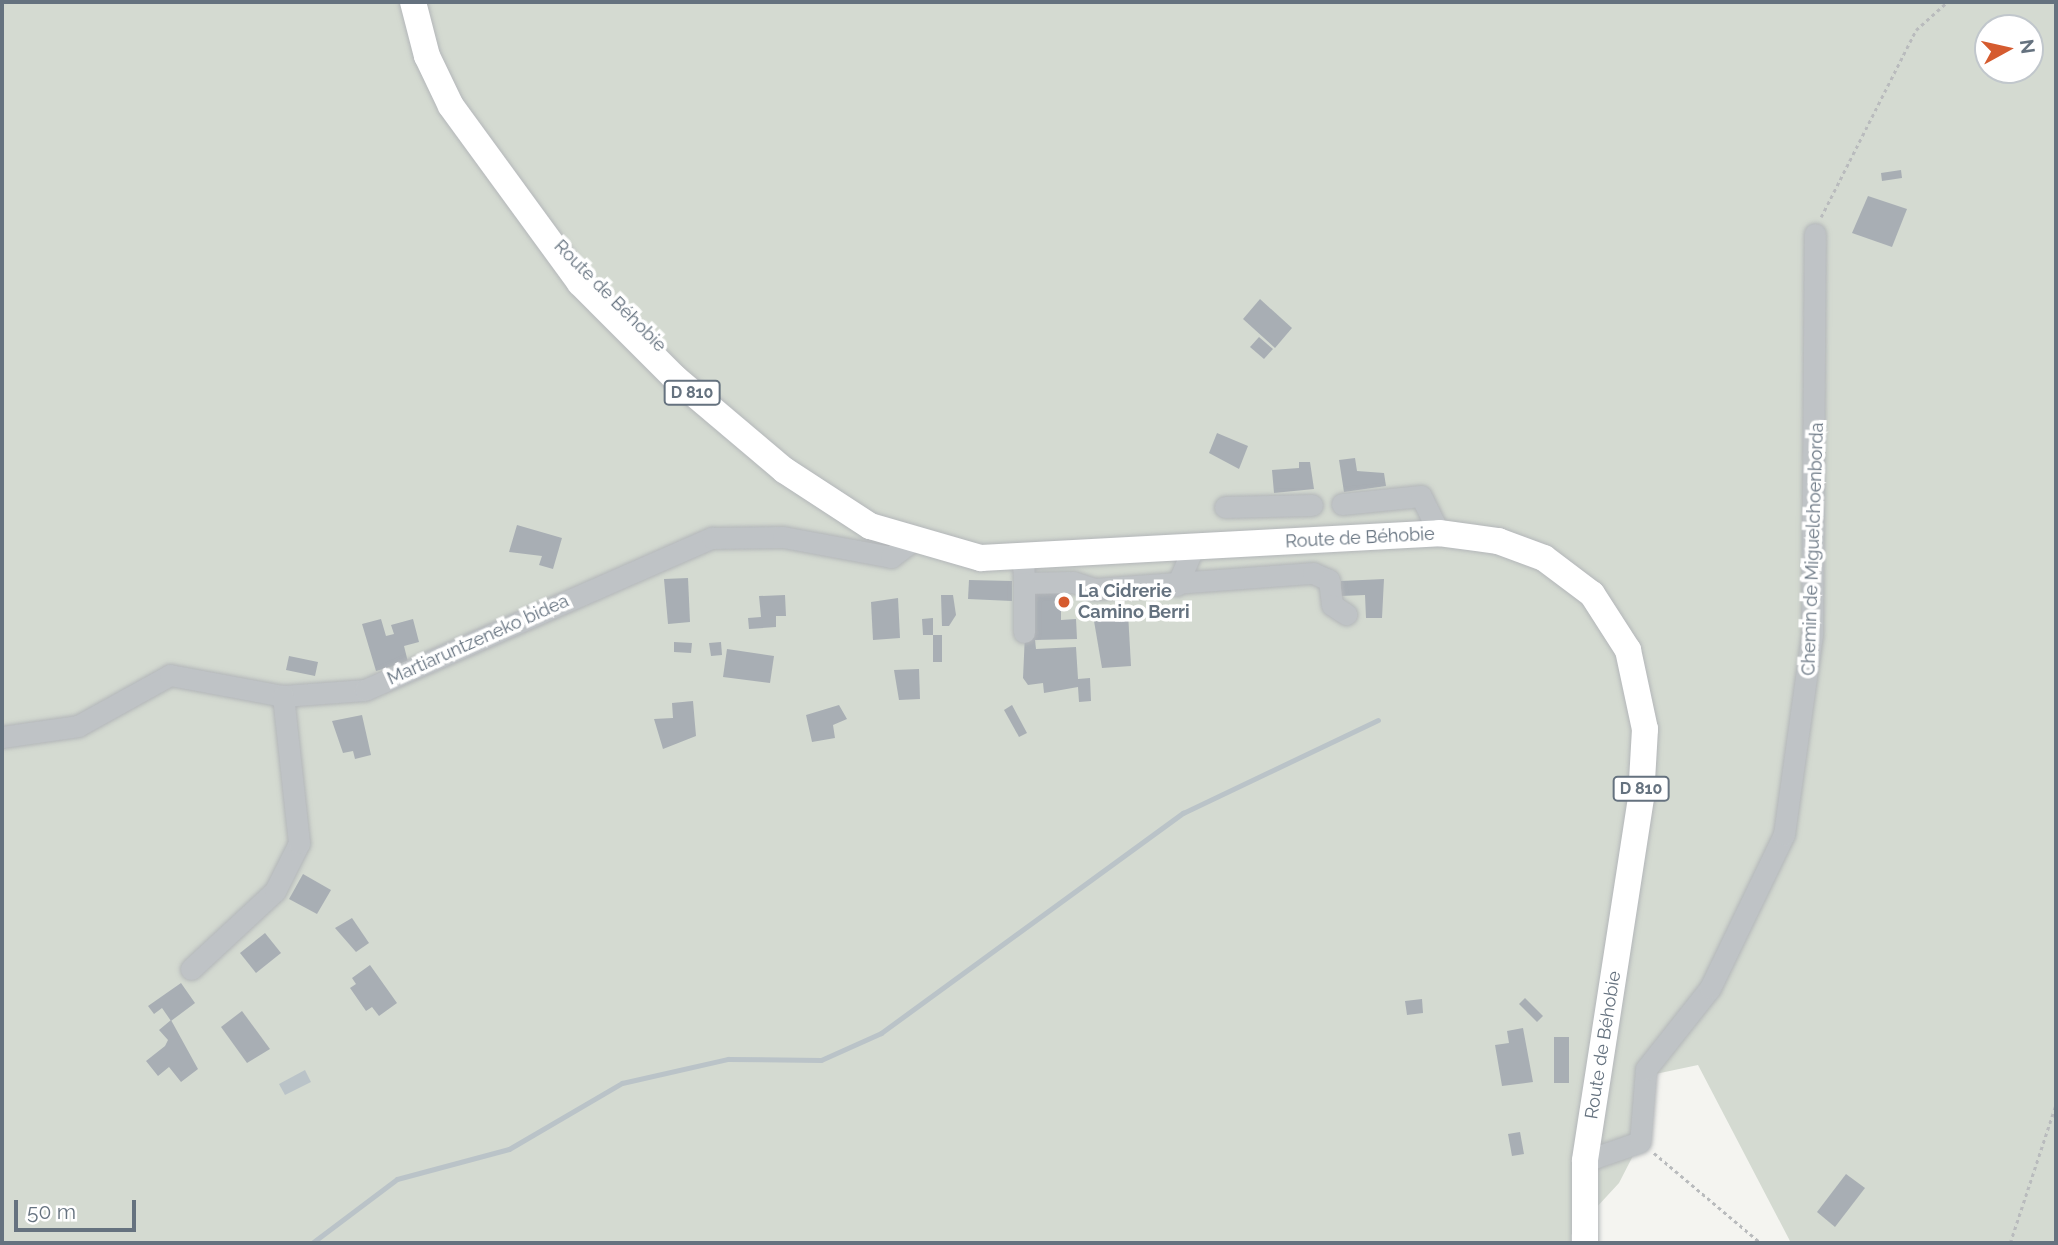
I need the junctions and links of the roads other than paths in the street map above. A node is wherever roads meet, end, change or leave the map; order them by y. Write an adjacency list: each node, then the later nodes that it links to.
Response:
1 (413, 2): 8 (main road, Route de Béhobie / D 810)
2 (1815, 234): 19 (street, Chemin de Miguelchoenborda)
3 (1342, 504): 7 (street)
4 (1312, 505): 6 (street)
5 (1225, 507): 6 (street)
6 (1260, 509): 9 (street)
7 (1439, 533): 9 (main road, Route de Béhobie / D 810); 19 (main road, Route de Béhobie / D 810)
8 (911, 542): 11 (main road, Route de Béhobie / D 810); 16 (street, Martiaruntzeneko bidea)
9 (1256, 543): 10 (main road, Route de Béhobie / D 810)
10 (1194, 547): 11 (main road, Route de Béhobie / D 810); 13 (street)
11 (1023, 555): 12 (street)
12 (1024, 583): 13 (street); 15 (street)
13 (1177, 585): 14 (street)
14 (1346, 614)
15 (1024, 632)
16 (283, 696): 17 (street, Martiaruntzeneko bidea); 18 (street)
17 (2, 737)
18 (191, 969)
19 (1585, 1161): 20 (main road, Route de Béhobie / D 810)
20 (1586, 1243)

